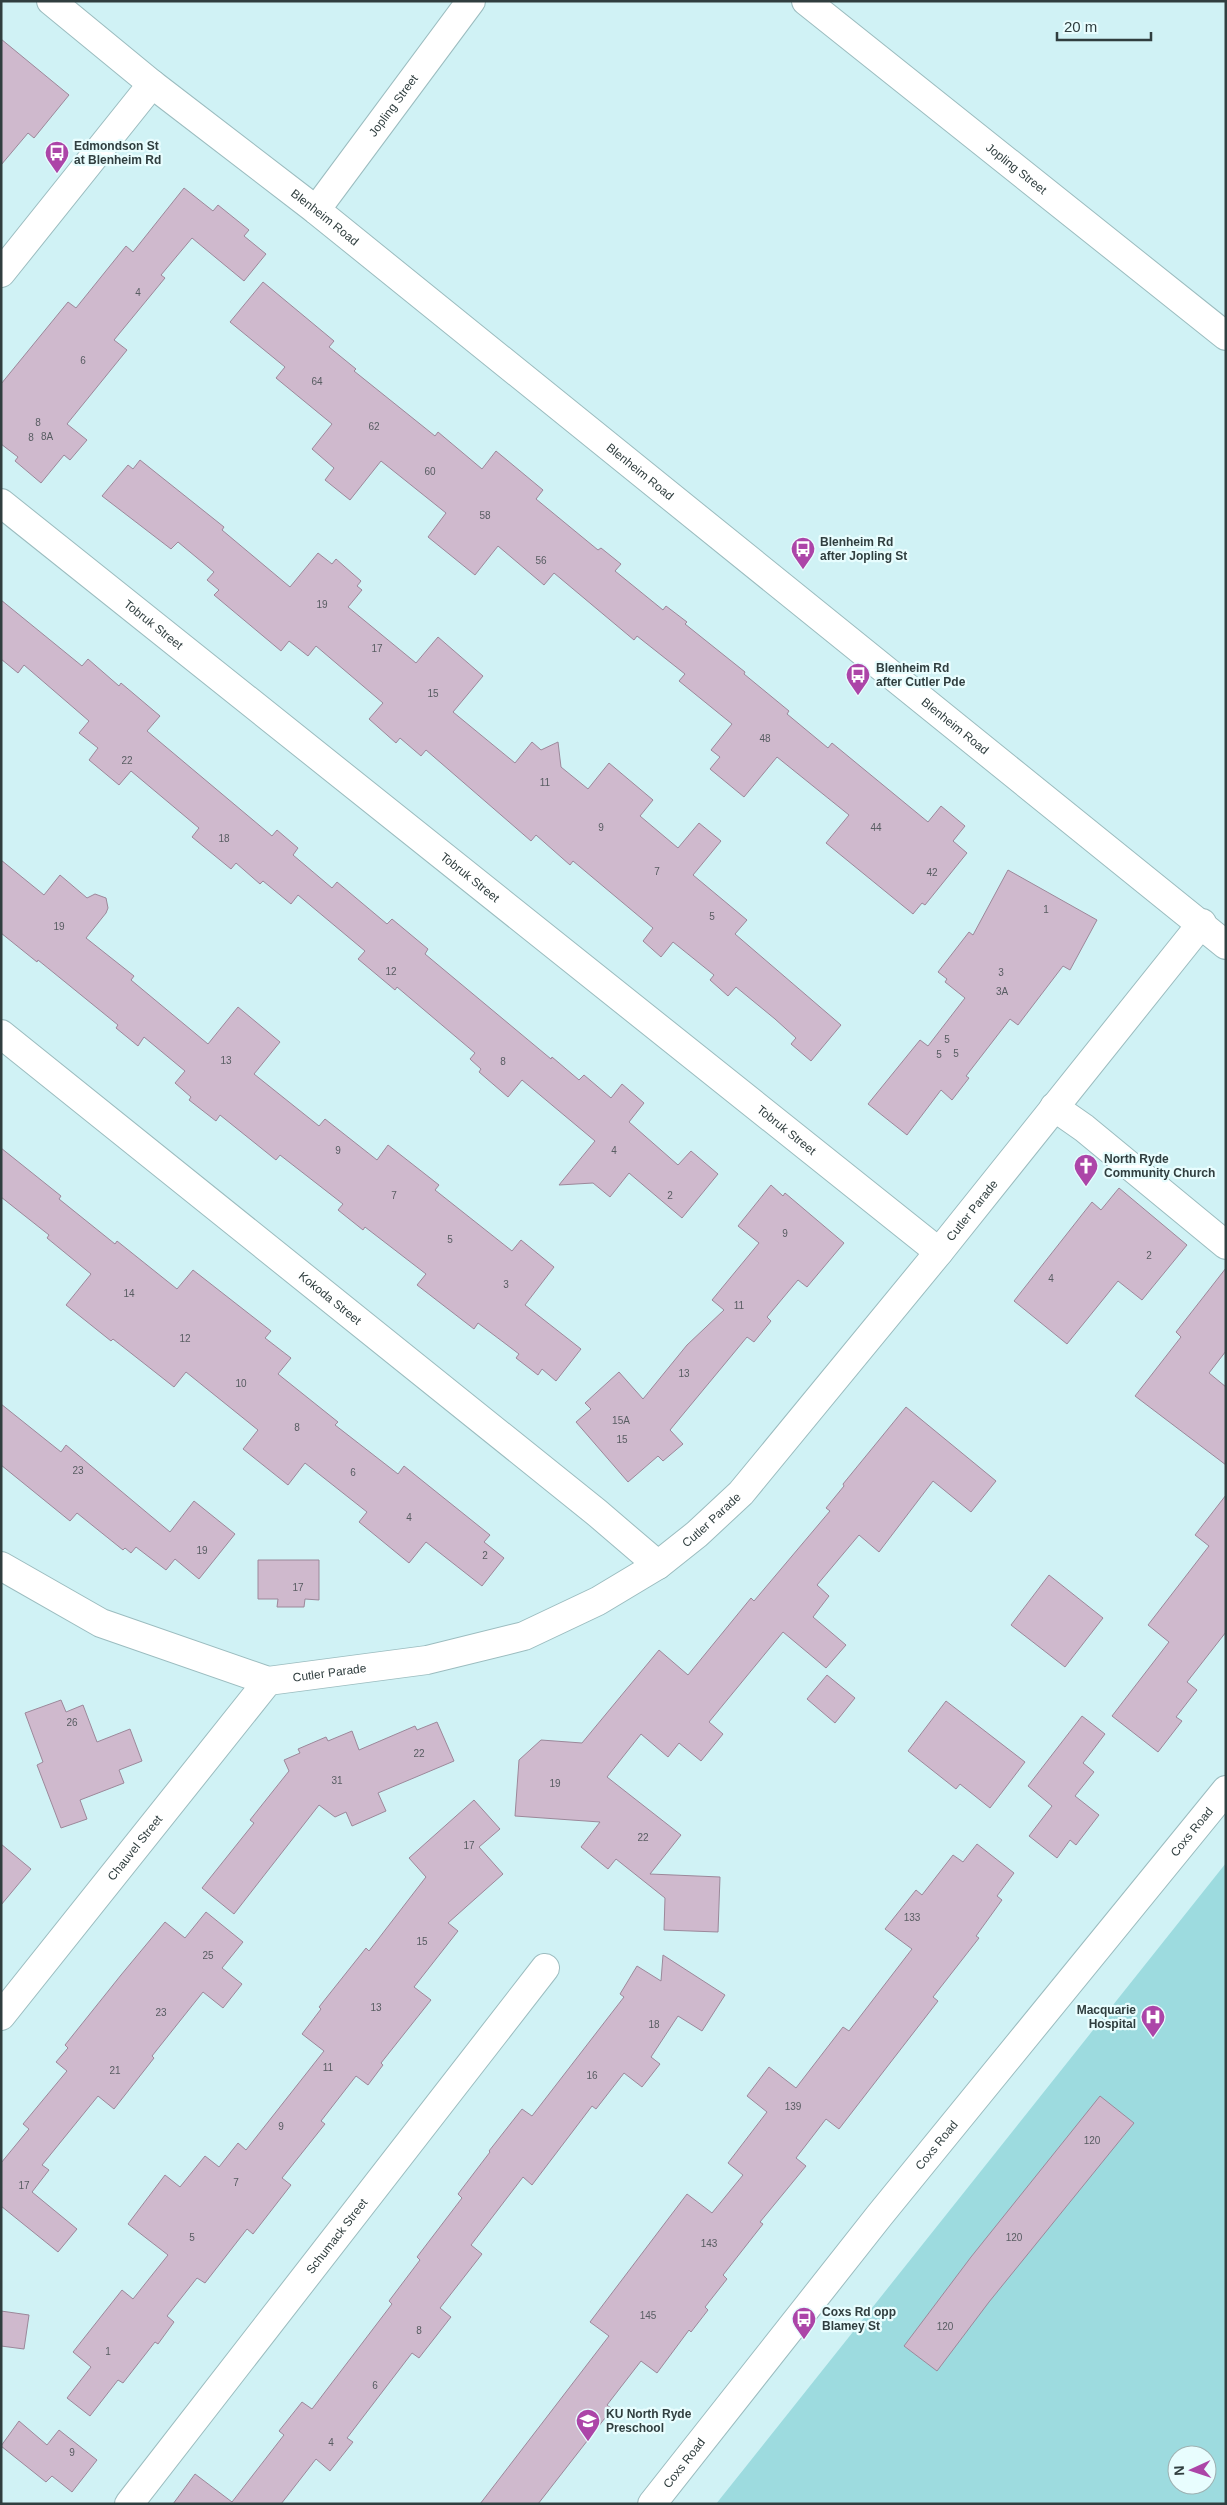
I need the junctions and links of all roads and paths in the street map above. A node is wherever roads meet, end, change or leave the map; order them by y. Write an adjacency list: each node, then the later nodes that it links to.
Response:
1 (51, 1): 4 (street, Blenheim Road)
2 (471, 1): 5 (street, Jopling Street)
3 (806, 1): 7 (street, Jopling Street)
4 (152, 84): 5 (street, Blenheim Road); 6 (street)
5 (316, 210): 9 (street, Blenheim Road)
6 (1, 273)
7 (1226, 336)
8 (1, 503): 14 (street, Tobruk Street)
9 (1202, 923): 10 (street, Blenheim Road); 12 (street, Cutler Parade)
10 (1226, 944)
11 (1, 1034): 15 (street, Kokoda Street)
12 (1054, 1107): 13 (street); 14 (street, Cutler Parade)
13 (1226, 1245)
14 (938, 1252): 15 (street, Cutler Parade)
15 (658, 1565): 17 (street, Cutler Parade)
16 (1, 1566): 17 (street, Cutler Parade)
17 (268, 1680): 20 (street, Chauvel Street)
18 (1226, 1790): 22 (street, Coxs Road)
19 (545, 1968): 21 (street, Schumack Street)
20 (1, 2016)
21 (129, 2504)
22 (652, 2504)

